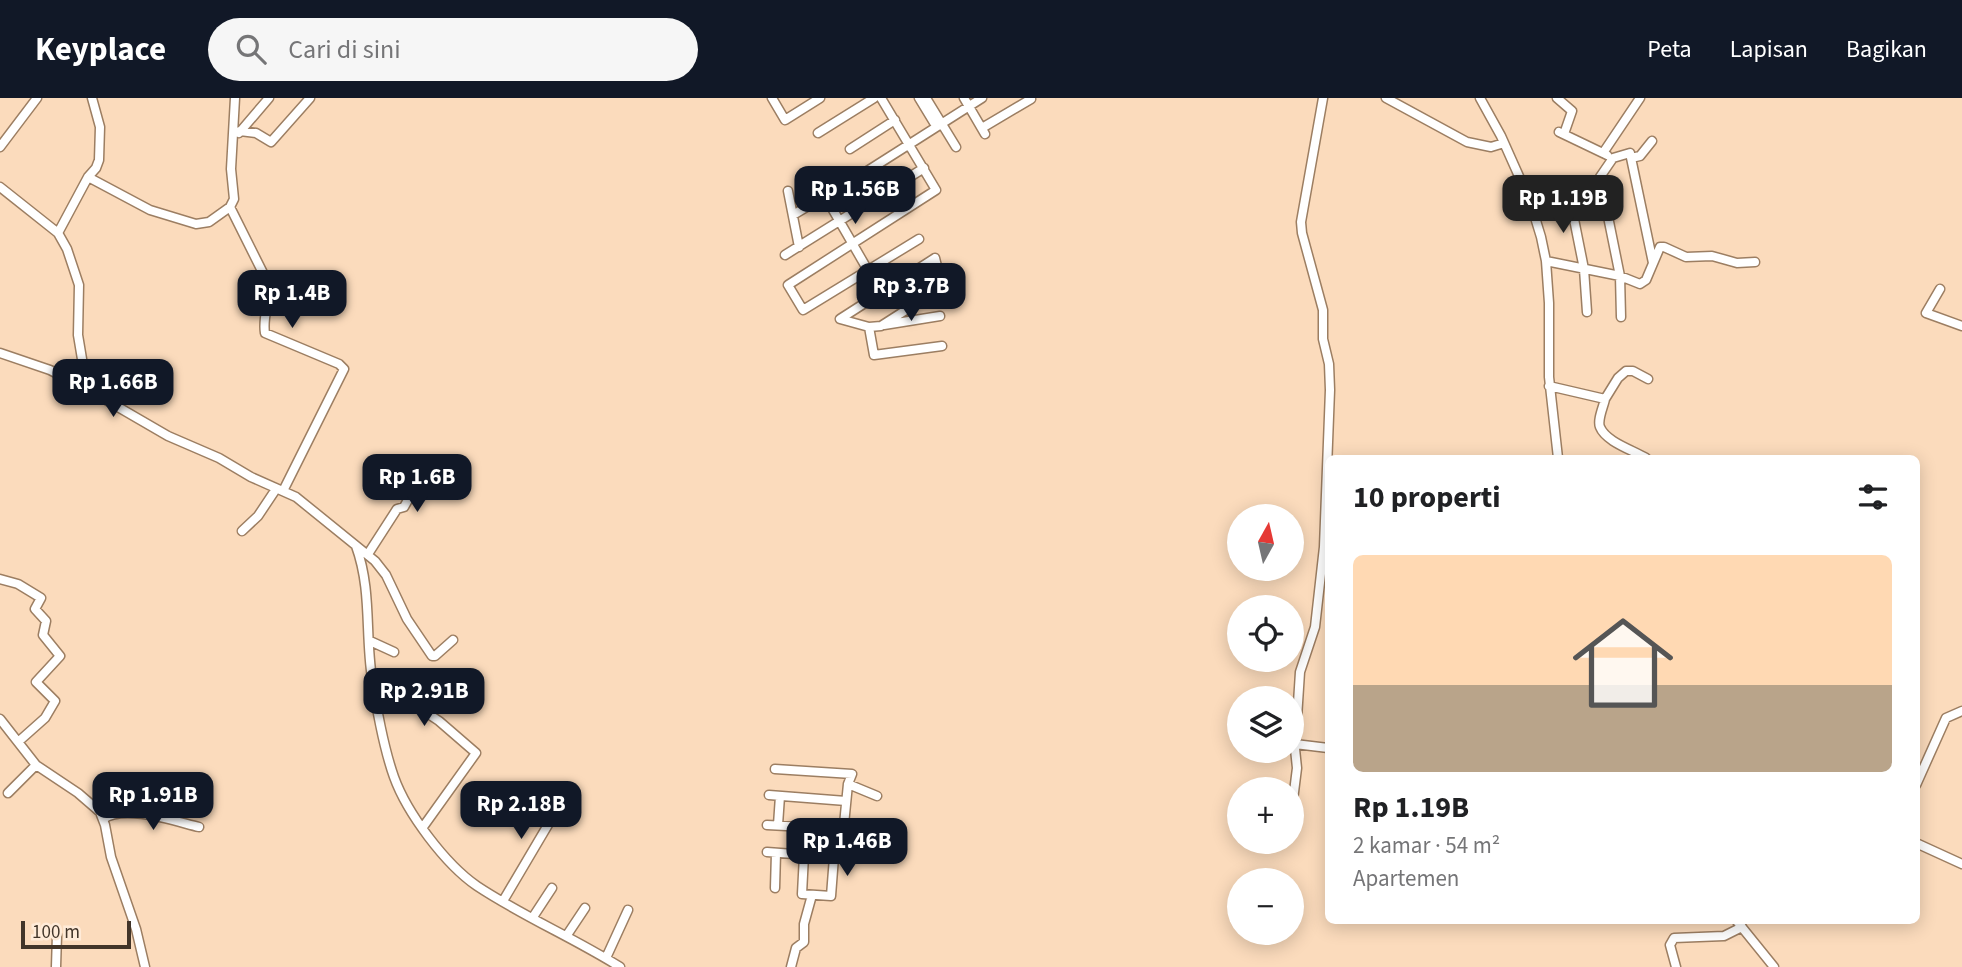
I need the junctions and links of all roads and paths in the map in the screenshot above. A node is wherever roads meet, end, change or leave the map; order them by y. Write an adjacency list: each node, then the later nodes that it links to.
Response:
1 (37, 98): 27 (street)
2 (92, 98): 35 (street)
3 (235, 98): 23 (street)
4 (269, 98): 23 (street)
5 (310, 98): 23 (street)
6 (772, 98): 7 (street)
7 (820, 98)
8 (874, 98): 22 (street)
9 (881, 98): 20 (street)
10 (919, 98): 21 (street)
11 (926, 98): 21 (street)
12 (982, 98): 19 (street)
13 (1322, 98): 67 (street)
14 (1386, 98): 25 (street)
15 (1480, 98): 25 (street)
16 (1557, 98): 30 (street)
17 (1640, 98): 30 (street)
18 (1031, 99): 19 (street)
19 (966, 102): 21 (street)
20 (895, 120): 26 (street); 29 (street)
21 (939, 124): 26 (street); 28 (street)
22 (818, 133)
23 (237, 134): 39 (street)
24 (1652, 141): 32 (street)
25 (1504, 143): 47 (street)
26 (910, 144): 33 (street); 34 (street)
27 (0, 147)
28 (956, 147)
29 (850, 149)
30 (1603, 153): 31 (street)
31 (1613, 158): 32 (street); 38 (street)
32 (1631, 158): 49 (street)
33 (924, 168): 41 (street); 44 (street)
34 (861, 175)
35 (88, 177): 39 (street); 42 (street)
36 (0, 187): 42 (street)
37 (788, 191): 40 (street)
38 (1603, 194): 50 (street); 52 (street)
39 (230, 207): 71 (street)
40 (793, 215): 41 (street); 45 (street)
41 (839, 221): 44 (street); 45 (street)
42 (58, 233): 65 (street)
43 (919, 239): 51 (street)
44 (851, 245): 51 (street); 51 (street)
45 (799, 247): 46 (street)
46 (785, 255)
47 (1546, 261): 50 (street); 64 (street)
48 (1755, 261): 49 (street)
49 (1653, 263): 52 (street)
50 (1584, 269): 52 (street); 55 (street)
51 (867, 271): 54 (street)
52 (1620, 276): 57 (street)
53 (1940, 289): 59 (street)
54 (881, 293): 58 (street); 60 (street)
55 (1587, 313)
56 (940, 316): 58 (street)
57 (1621, 317)
58 (881, 326): 60 (street)
59 (1962, 326)
60 (869, 327): 61 (street)
61 (943, 346)
62 (0, 353): 65 (street)
63 (1648, 379): 66 (street)
64 (1549, 386): 66 (street); 68 (street)
65 (87, 389): 71 (street)
66 (1605, 398): 69 (street)
67 (1327, 455)
68 (1558, 455)
69 (1641, 455)
70 (401, 479): 75 (street)
71 (280, 490): 73 (street); 74 (street)
72 (1325, 514): 81 (street)
73 (242, 531)
74 (356, 546): 75 (street); 78 (street)
75 (368, 554): 77 (street)
76 (0, 579): 84 (street)
77 (453, 639)
78 (370, 641): 79 (street); 80 (street)
79 (394, 652)
80 (372, 676): 101 (street); 101 (street)
81 (1300, 686)
82 (1962, 711): 89 (street)
83 (0, 719): 84 (street)
84 (18, 742): 87 (street)
85 (1304, 745): 86 (street)
86 (1325, 748)
87 (36, 765): 91 (street); 97 (street)
88 (775, 769): 90 (street)
89 (1920, 776)
90 (848, 784): 95 (street); 96 (street)
91 (8, 793)
92 (769, 795): 94 (street)
93 (565, 796): 110 (street)
94 (780, 796): 96 (street); 99 (street)
95 (877, 796)
96 (846, 801): 102 (street)
97 (103, 819): 100 (street); 119 (street)
98 (767, 825): 99 (street)
99 (778, 825): 102 (street)
100 (199, 827)
101 (423, 827): 110 (street)
102 (844, 829): 105 (street)
103 (1920, 845): 106 (street)
104 (804, 855): 105 (street); 108 (street); 109 (street)
105 (834, 857): 109 (street)
106 (1962, 864)
107 (552, 888): 113 (street)
108 (775, 888)
109 (813, 895): 121 (street)
110 (503, 901): 113 (street)
111 (585, 908): 116 (street)
112 (628, 910): 117 (street)
113 (533, 917): 116 (street)
114 (1739, 924): 122 (street); 123 (street)
115 (57, 935): 118 (street)
116 (567, 935): 117 (street)
117 (606, 958): 120 (street)
118 (56, 967)
119 (145, 967)
120 (621, 967)
121 (791, 967)
122 (1676, 967)
123 (1774, 967)

